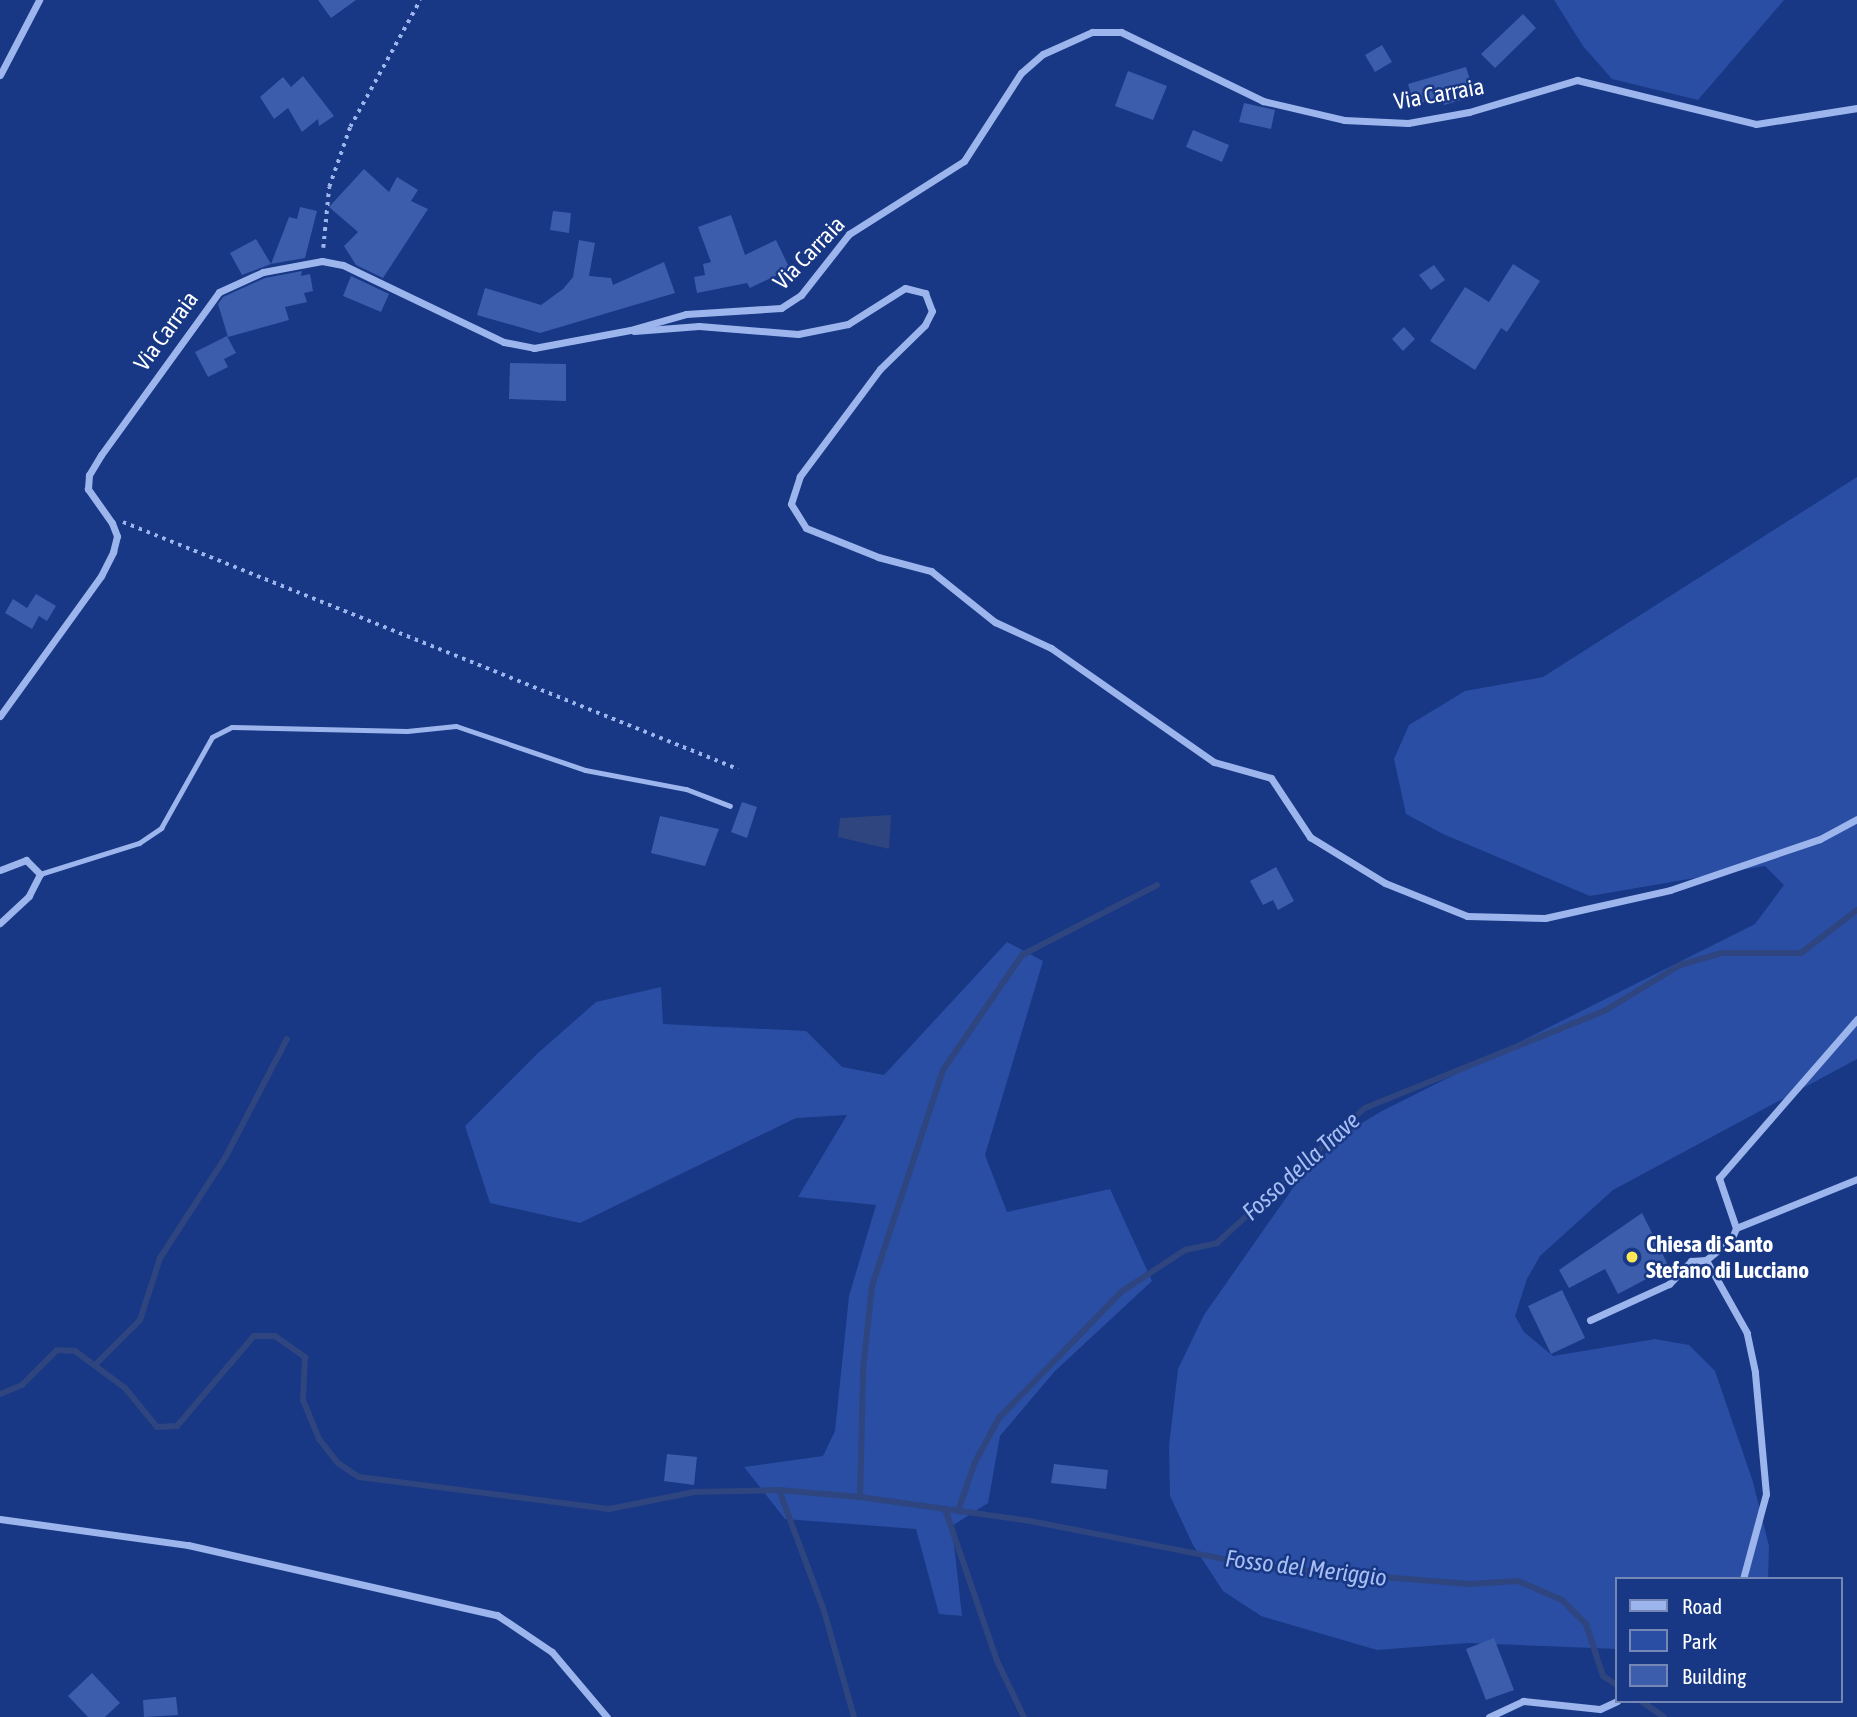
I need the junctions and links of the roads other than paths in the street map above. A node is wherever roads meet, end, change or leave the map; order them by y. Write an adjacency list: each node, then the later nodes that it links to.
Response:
1 (38, 0): 2 (street)
2 (0, 75)
3 (1857, 108): 4 (street, Via Carraia)
4 (630, 330): 5 (street, Via Carraia); 7 (street)
5 (0, 716)
6 (730, 806): 9 (lane)
7 (1857, 819)
8 (0, 870): 9 (street)
9 (40, 874): 10 (street)
10 (0, 923)
11 (1857, 1019): 13 (street)
12 (1857, 1179): 13 (street)
13 (1736, 1228): 14 (street)
14 (1706, 1260): 15 (street); 17 (street)
15 (1590, 1320)
16 (0, 1518): 19 (street)
17 (1744, 1577)
18 (1616, 1701): 20 (street)
19 (607, 1717)
20 (1489, 1717)

